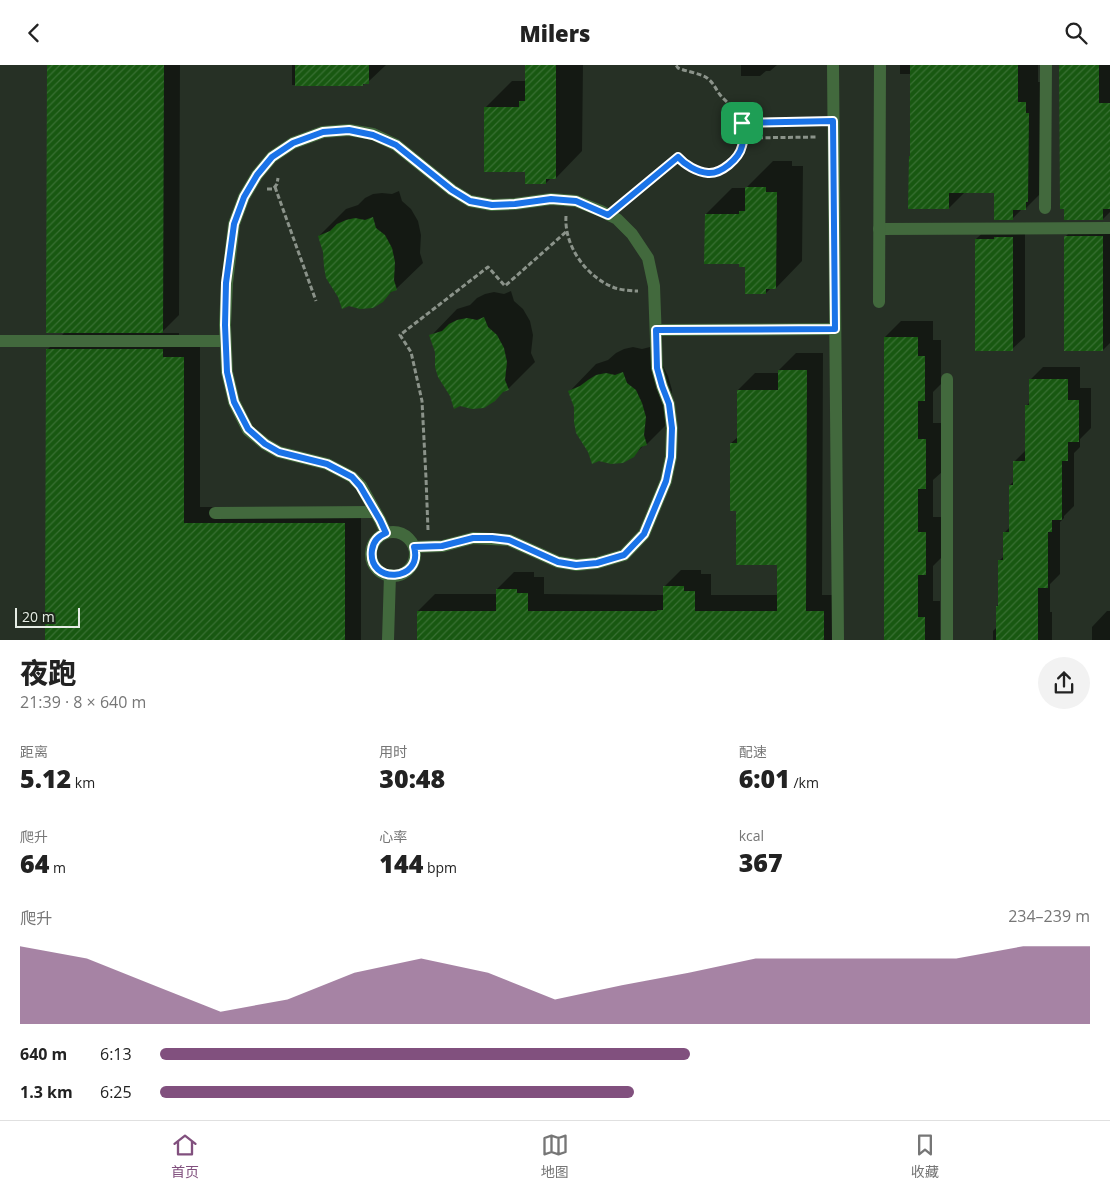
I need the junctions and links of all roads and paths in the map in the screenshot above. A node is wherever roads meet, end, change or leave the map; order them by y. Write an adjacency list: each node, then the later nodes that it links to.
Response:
1 (676, 65): 6 (path)
2 (833, 65): 5 (lane)
3 (880, 65): 14 (lane)
4 (1046, 65): 11 (lane)
5 (833, 121): 6 (path); 7 (lane)
6 (742, 123): 8 (path)
7 (833, 137): 8 (path); 19 (lane)
8 (743, 138): 12 (path)
9 (275, 187): 17 (path)
10 (566, 200): 12 (lane); 15 (path); 22 (lane)
11 (1045, 208)
12 (608, 215): 16 (lane)
13 (1110, 228): 14 (lane)
14 (879, 229): 18 (lane)
15 (567, 231): 16 (path); 27 (path)
16 (654, 292): 20 (lane)
17 (316, 301)
18 (879, 302)
19 (835, 329): 20 (lane); 31 (lane)
20 (656, 330): 27 (lane)
21 (0, 341): 22 (lane)
22 (226, 341): 24 (lane)
23 (947, 379): 32 (lane)
24 (375, 512): 25 (lane); 26 (lane)
25 (215, 513)
26 (386, 533): 28 (lane); 29 (lane)
27 (428, 546): 28 (lane)
28 (414, 547): 29 (lane)
29 (390, 575): 30 (lane)
30 (388, 640)
31 (838, 640)
32 (947, 640)

